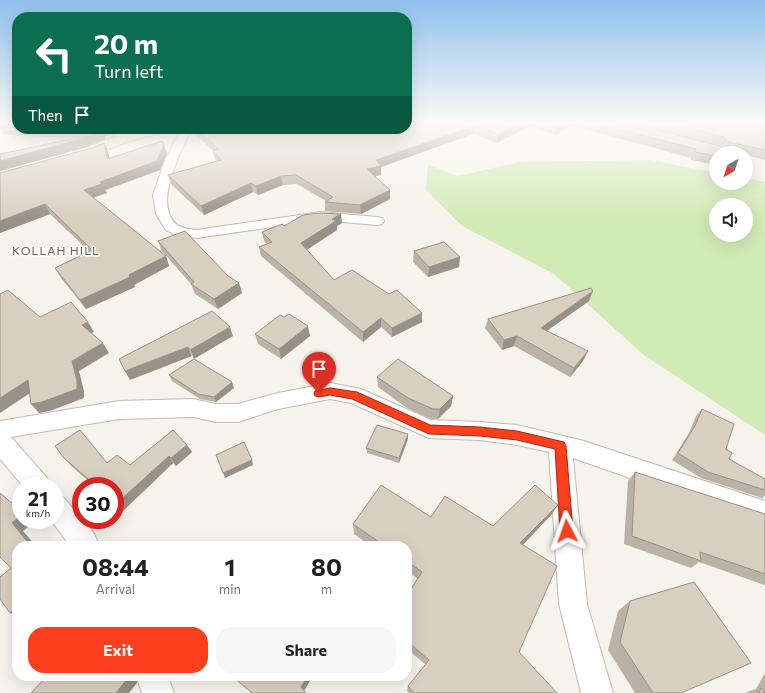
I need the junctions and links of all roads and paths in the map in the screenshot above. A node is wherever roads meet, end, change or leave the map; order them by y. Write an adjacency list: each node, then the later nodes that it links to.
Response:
1 (83, 154): 3 (street)
2 (175, 154): 4 (street)
3 (62, 161)
4 (377, 221)
5 (1, 443): 6 (street); 7 (street)
6 (560, 446): 8 (street); 13 (street)
7 (30, 477)
8 (765, 512)
9 (64, 517): 10 (street)
10 (83, 541)
11 (154, 681): 12 (street)
12 (158, 693)
13 (597, 693)

